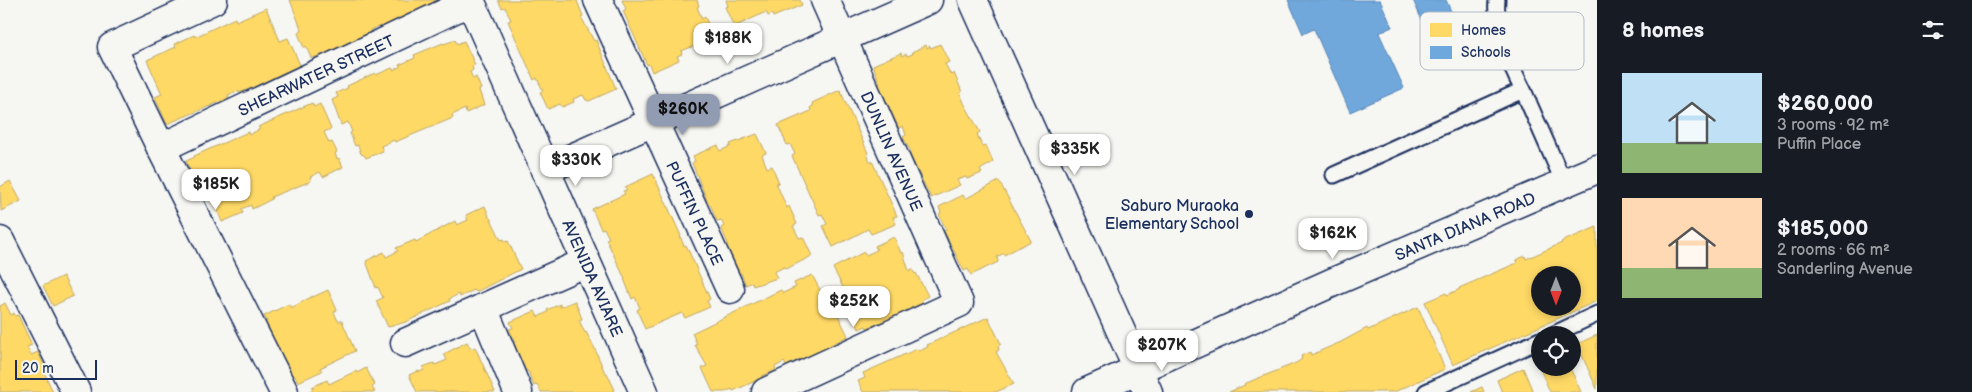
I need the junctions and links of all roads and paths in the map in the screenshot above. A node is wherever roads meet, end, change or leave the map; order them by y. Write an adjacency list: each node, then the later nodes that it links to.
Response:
1 (213, 0): 11 (street)
2 (471, 0): 11 (street, SHEARWATER STREET); 13 (street, AVENIDA AVIARE)
3 (598, 0): 10 (street, PUFFIN PLACE)
4 (825, 0): 7 (street, DUNLIN AVENUE)
5 (928, 0): 7 (street)
6 (973, 0): 25 (street)
7 (842, 38): 10 (street); 30 (street, DUNLIN AVENUE)
8 (1514, 70): 9 (lane)
9 (1523, 90): 14 (lane); 15 (lane)
10 (653, 122): 13 (street); 19 (street, PUFFIN PLACE)
11 (161, 148): 27 (street)
12 (1597, 169): 15 (street, SANTA DIANA ROAD)
13 (545, 170): 17 (street, AVENIDA AVIARE)
14 (1334, 175)
15 (1564, 184): 25 (street, SANTA DIANA ROAD)
16 (0, 242): 18 (street)
17 (586, 262): 20 (street); 29 (street, AVENIDA AVIARE)
18 (6, 270): 26 (street)
19 (730, 289)
20 (483, 308): 23 (street); 28 (street)
21 (1597, 314): 22 (lane)
22 (1571, 326)
23 (405, 343)
24 (1531, 344): 32 (lane)
25 (1143, 381): 31 (street, SANTA DIANA ROAD)
26 (76, 392)
27 (284, 392)
28 (518, 392)
29 (644, 392)
30 (766, 392)
31 (1087, 392)
32 (1426, 392)

